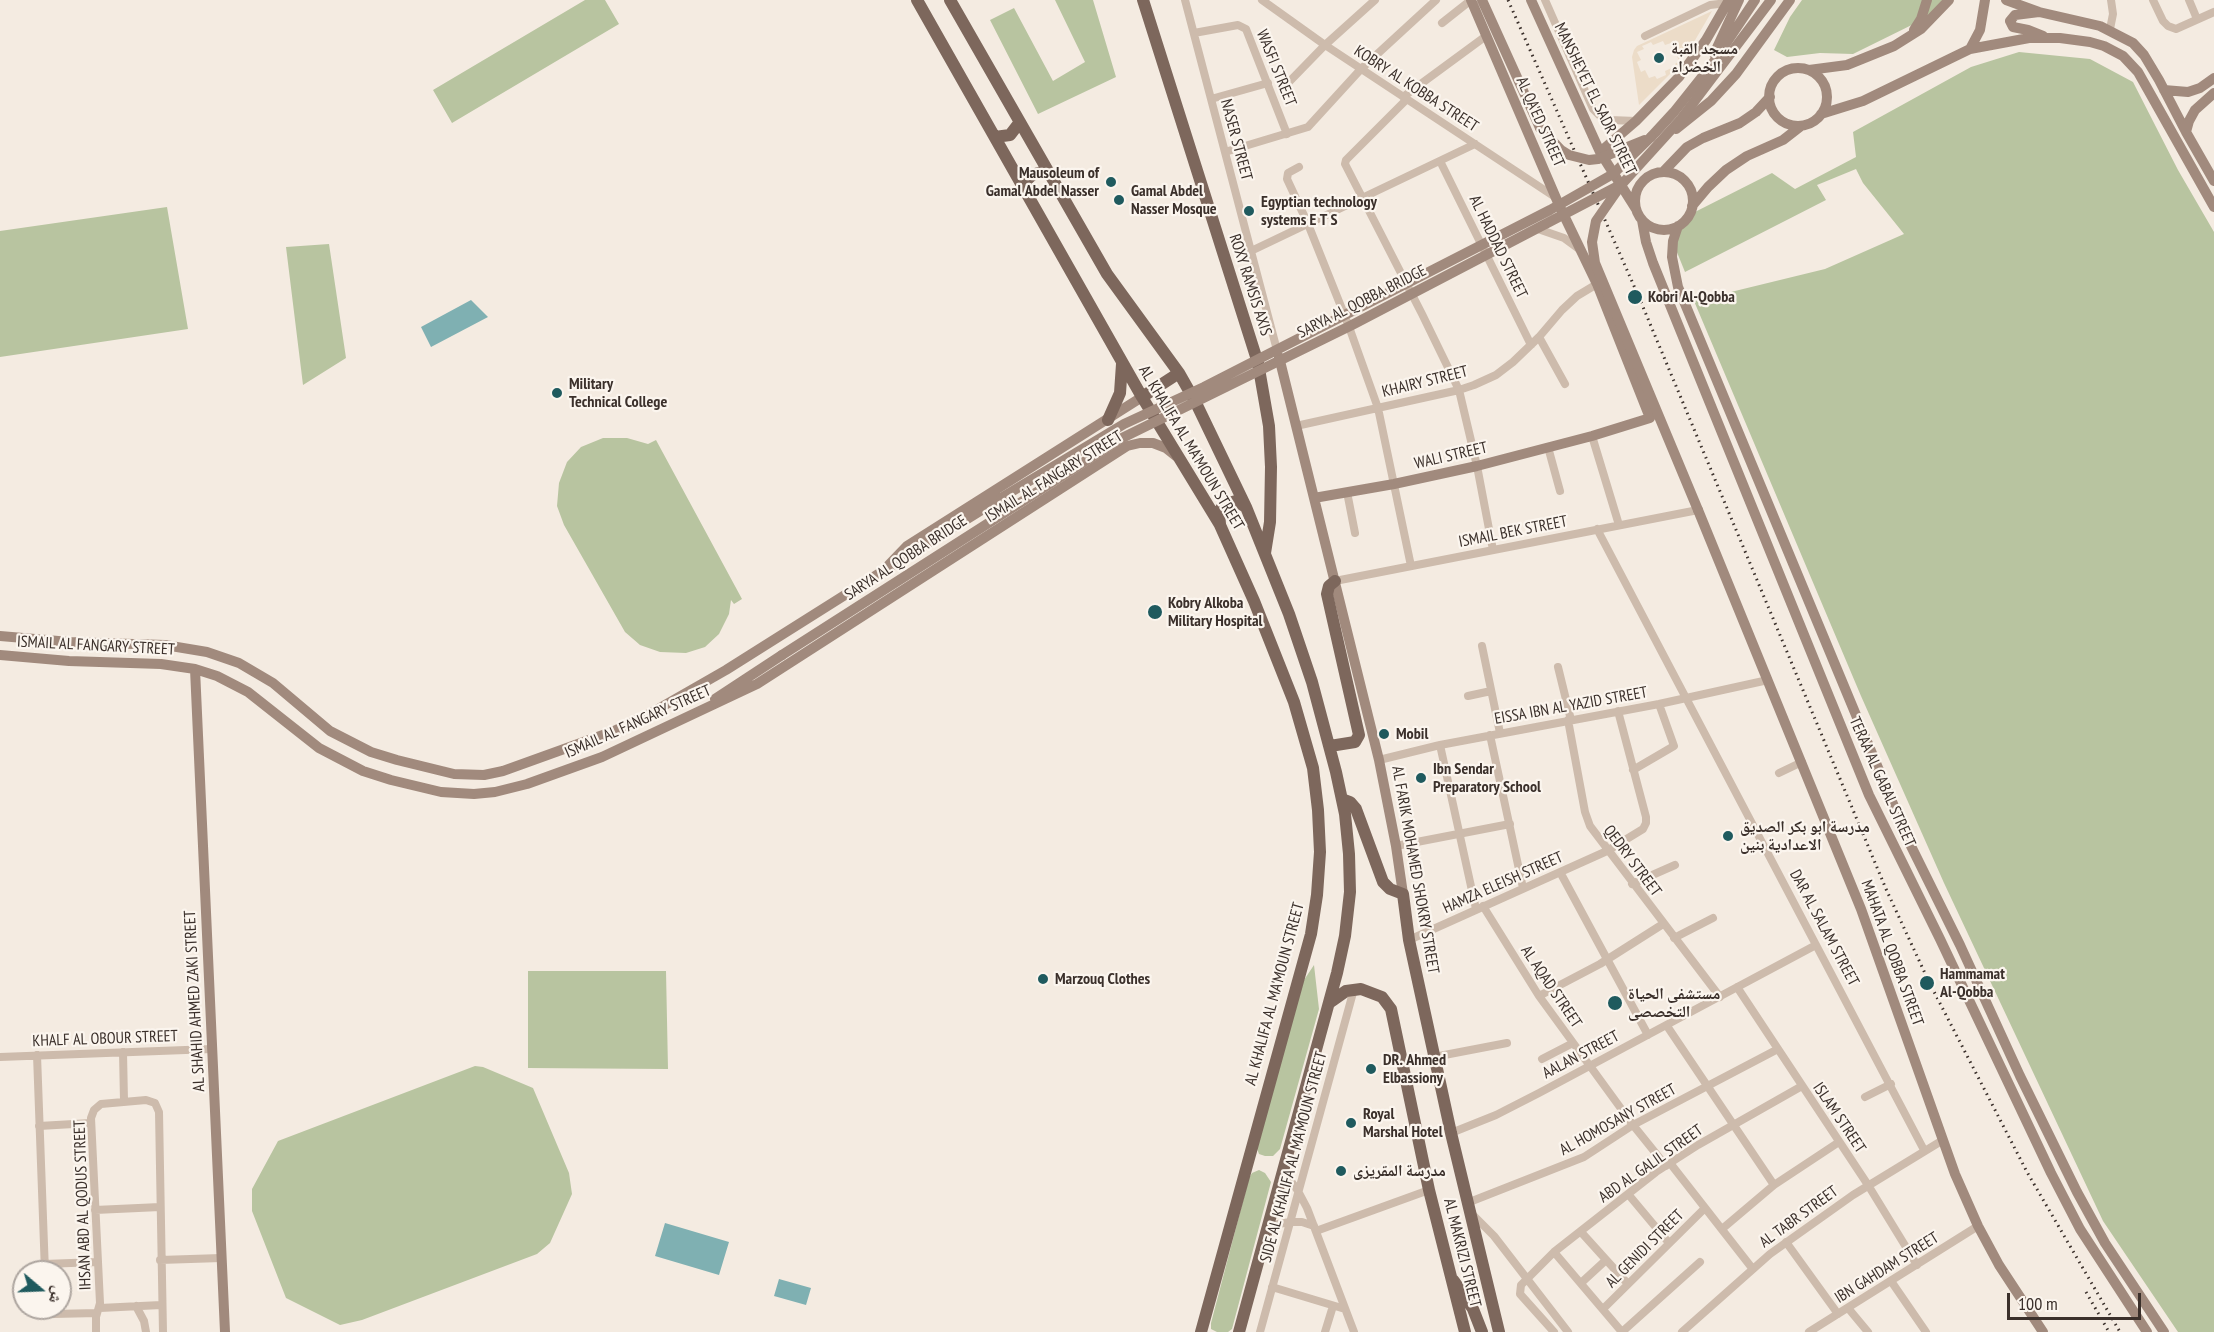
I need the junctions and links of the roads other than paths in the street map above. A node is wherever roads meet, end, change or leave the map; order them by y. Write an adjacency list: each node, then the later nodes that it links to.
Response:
1 (916, 0): 55 (main road, AL KHALIFA AL MA'MOUN STREET)
2 (950, 0): 49 (main road, AL KHALIFA AL MA'MOUN STREET)
3 (1143, 0): 116 (main road, ROXY RAMSIS AXIS)
4 (1185, 0): 30 (street, NASER STREET)
5 (1262, 0): 35 (street, KOBRY AL KOBBA STREET)
6 (1375, 0): 35 (street)
7 (1436, 0): 38 (street)
8 (1471, 0): 28 (street); 31 (main road, AL QA'ED STREET)
9 (1482, 0): 57 (main road, bridge)
10 (1531, 0): 60 (main road, MANSHEYET EL SADR STREET)
11 (1545, 0): 50 (street)
12 (1738, 0): 37 (main road)
13 (1755, 0): 37 (main road, SARYA AL QOBBA BRIDGE)
14 (1771, 0): 54 (main road, SARYA AL QOBBA BRIDGE, bridge)
15 (1790, 0): 54 (main road, bridge)
16 (1927, 0): 34 (main road)
17 (1949, 0): 34 (main road)
18 (1985, 0): 36 (main road)
19 (2006, 0): 25 (main road)
20 (2111, 0): 29 (street)
21 (2153, 0): 27 (street)
22 (2189, 0): 27 (street)
23 (1728, 1): 24 (street); 50 (main road)
24 (1708, 2): 32 (street)
25 (2039, 12): 29 (main road); 33 (main road)
26 (2214, 12): 27 (street)
27 (2197, 19)
28 (1442, 23)
29 (2110, 29): 43 (main road)
30 (1194, 33): 42 (street, WASFI STREET); 47 (street, NASER STREET)
31 (1486, 36): 46 (street); 70 (main road, AL QA'ED STREET)
32 (1646, 36)
33 (2045, 37): 36 (main road); 72 (main road)
34 (1907, 39): 39 (main road)
35 (1325, 45): 38 (street, KOBRY AL KOBBA STREET); 41 (street)
36 (1970, 49): 48 (main road)
37 (1713, 63): 57 (main road, SARYA AL QOBBA BRIDGE)
38 (1361, 69): 46 (street, KOBRY AL KOBBA STREET); 53 (street)
39 (1807, 70): 45 (main road); 48 (main road)
40 (2214, 78): 43 (main road)
41 (1289, 82)
42 (1268, 83): 47 (street); 53 (street, WASFI STREET)
43 (2164, 90): 52 (main road)
44 (2214, 93): 52 (main road)
45 (1770, 97): 51 (main road); 63 (main road)
46 (1405, 98): 58 (street, KOBRY AL KOBBA STREET); 69 (street)
47 (1211, 99): 59 (street, NASER STREET)
48 (1821, 114): 51 (main road)
49 (1020, 122): 55 (main road); 64 (main road, AL KHALIFA AL MA'MOUN STREET)
50 (1636, 122): 56 (main road)
51 (1801, 126): 71 (main road)
52 (2186, 132): 66 (main road)
53 (1287, 134): 59 (street)
54 (1668, 134): 67 (main road, SARYA AL QOBBA BRIDGE, bridge)
55 (995, 137): 68 (main road, AL KHALIFA AL MA'MOUN STREET)
56 (1618, 137): 60 (main road); 65 (main road)
57 (1651, 137): 112 (main road, SARYA AL QOBBA BRIDGE, bridge)
58 (1475, 144): 61 (street); 70 (street, KOBRY AL KOBBA STREET)
59 (1225, 152): 78 (street, NASER STREET)
60 (1600, 152): 73 (main road, MANSHEYET EL SADR STREET)
61 (1440, 161): 69 (street); 79 (street, AL HADDAD STREET)
62 (1299, 167): 75 (street)
63 (1663, 172): 65 (main road); 71 (main road)
64 (1049, 174): 68 (main road); 90 (main road, AL KHALIFA AL MA'MOUN STREET)
65 (1645, 179): 73 (main road)
66 (2214, 181)
67 (1622, 184): 108 (main road, MAHATA AL QOBBA STREET, bridge); 132 (main road, SARYA AL QOBBA BRIDGE, bridge)
68 (1025, 191): 88 (main road, AL KHALIFA AL MA'MOUN STREET)
69 (1364, 198): 75 (street); 82 (street)
70 (1558, 201): 77 (street); 80 (main road, AL QA'ED STREET)
71 (1692, 206): 76 (main road)
72 (2214, 207)
73 (1636, 209): 74 (main road)
74 (1642, 220): 76 (main road); 89 (main road, TERAA AL GABAL STREET)
75 (1308, 224): 78 (street); 83 (street)
76 (1678, 226): 87 (main road, TERAA AL GABAL STREET)
77 (1538, 229): 79 (street); 80 (street)
78 (1251, 251): 86 (street, NASER STREET)
79 (1486, 254): 82 (street); 85 (street, AL HADDAD STREET)
80 (1584, 254): 81 (main road)
81 (1597, 284): 84 (street, KHAIRY STREET); 98 (main road, WALI STREET)
82 (1411, 293): 83 (street); 92 (street)
83 (1348, 324): 86 (street); 94 (street)
84 (1539, 337): 85 (street, KHAIRY STREET); 91 (street)
85 (1531, 345): 92 (street, KHAIRY STREET)
86 (1279, 357): 96 (main road, AL FARIK MOHAMED SHOKRY STREET)
87 (1708, 361): 89 (main road); 123 (main road, TERAA AL GABAL STREET)
88 (1122, 363): 93 (main road, AL KHALIFA AL MA'MOUN STREET); 95 (main road)
89 (1696, 366): 124 (main road, TERAA AL GABAL STREET)
90 (1179, 373): 93 (main road); 107 (main road, AL KHALIFA AL MA'MOUN STREET)
91 (1566, 384)
92 (1459, 390): 94 (street, KHAIRY STREET); 102 (street)
93 (1142, 397): 95 (main road, ISMAIL AL FANGARY STREET); 100 (main road, AL KHALIFA AL MA'MOUN STREET)
94 (1378, 408): 96 (street, KHAIRY STREET); 103 (street)
95 (1108, 420): 97 (main road, ISMAIL AL FANGARY STREET)
96 (1296, 426): 106 (main road, AL FARIK MOHAMED SHOKRY STREET)
97 (1091, 431): 101 (main road); 118 (main road, ISMAIL AL FANGARY STREET)
98 (1592, 436): 99 (main road, WALI STREET); 110 (street)
99 (1548, 447): 102 (main road, WALI STREET); 104 (street)
100 (1176, 456): 101 (main road, ISMAIL AL FANGARY STREET); 109 (main road, AL KHALIFA AL MA'MOUN STREET)
101 (1108, 457): 115 (main road, ISMAIL AL FANGARY STREET)
102 (1477, 466): 103 (main road, WALI STREET); 114 (street)
103 (1394, 484): 105 (main road, WALI STREET); 117 (street)
104 (1560, 491)
105 (1347, 492): 106 (main road, WALI STREET); 113 (street)
106 (1314, 498): 119 (main road, AL FARIK MOHAMED SHOKRY STREET)
107 (1246, 507): 109 (main road); 116 (main road, AL KHALIFA AL MA'MOUN STREET)
108 (1698, 510): 110 (street, ISMAIL BEK STREET); 127 (main road, MAHATA AL QOBBA STREET)
109 (1220, 525): 245 (main road, AL KHALIFA AL MA'MOUN STREET)
110 (1619, 525): 111 (street, ISMAIL BEK STREET)
111 (1597, 529): 114 (street, ISMAIL BEK STREET); 130 (street, DAR AL SALAM STREET)
112 (950, 530): 115 (main road); 118 (main road, SARYA AL QOBBA BRIDGE)
113 (1355, 533)
114 (1493, 550): 117 (street, ISMAIL BEK STREET)
115 (963, 552): 132 (main road, ISMAIL AL FANGARY STREET)
116 (1265, 554): 138 (main road, AL KHALIFA AL MA'MOUN STREET)
117 (1411, 566): 119 (street, ISMAIL BEK STREET)
118 (883, 571): 120 (main road, ISMAIL AL FANGARY STREET)
119 (1335, 581): 138 (main road); 139 (main road, AL FARIK MOHAMED SHOKRY STREET)
120 (0, 636)
121 (1482, 646): 128 (street)
122 (0, 655): 126 (main road, ISMAIL AL FANGARY STREET)
123 (1833, 657): 124 (main road); 156 (main road, TERAA AL GABAL STREET)
124 (1815, 664): 158 (main road, TERAA AL GABAL STREET)
125 (1558, 667): 134 (street, QEDRY STREET)
126 (195, 669): 132 (main road, ISMAIL AL FANGARY STREET); 171 (main road, AL SHAHID AHMED ZAKI STREET)
127 (1768, 680): 130 (street, EISSA IBN AL YAZID STREET); 140 (main road, MAHATA AL QOBBA STREET)
128 (1491, 691): 129 (street); 135 (street)
129 (1468, 696)
130 (1685, 698): 131 (street, EISSA IBN AL YAZID STREET); 160 (street, DAR AL SALAM STREET)
131 (1659, 704): 133 (street, EISSA IBN AL YAZID STREET); 141 (street)
132 (703, 709)
133 (1618, 711): 134 (street, EISSA IBN AL YAZID STREET); 141 (street)
134 (1569, 720): 135 (street, EISSA IBN AL YAZID STREET); 147 (street, QEDRY STREET)
135 (1500, 733): 136 (street, EISSA IBN AL YAZID STREET)
136 (1490, 735): 137 (street, EISSA IBN AL YAZID STREET); 144 (street)
137 (1440, 745): 139 (street, EISSA IBN AL YAZID STREET); 145 (street, AL AQAD STREET)
138 (1330, 746): 143 (main road, AL KHALIFA AL MA'MOUN STREET)
139 (1380, 760): 146 (main road, AL FARIK MOHAMED SHOKRY STREET)
140 (1802, 762): 142 (street); 191 (main road, MAHATA AL QOBBA STREET)
141 (1633, 770): 147 (street, HAMZA ELEISH STREET)
142 (1779, 773)
143 (1342, 799): 152 (main road); 166 (main road, AL KHALIFA AL MA'MOUN STREET)
144 (1510, 824): 145 (street); 151 (street)
145 (1459, 833): 146 (street); 153 (street, AL AQAD STREET)
146 (1396, 846): 152 (main road, AL FARIK MOHAMED SHOKRY STREET)
147 (1607, 850): 149 (street, HAMZA ELEISH STREET); 150 (street, QEDRY STREET)
148 (1675, 865): 150 (street)
149 (1560, 872): 151 (street, HAMZA ELEISH STREET); 161 (street)
150 (1632, 884): 155 (street, QEDRY STREET)
151 (1522, 888): 153 (street, HAMZA ELEISH STREET)
152 (1403, 894): 159 (main road, AL FARIK MOHAMED SHOKRY STREET)
153 (1479, 907): 159 (street, HAMZA ELEISH STREET); 164 (street, AL AQAD STREET)
154 (1713, 918): 157 (street)
155 (1663, 924): 157 (street, QEDRY STREET); 161 (street)
156 (1953, 930): 158 (main road); 179 (main road, TERAA AL GABAL STREET)
157 (1674, 938): 165 (street, QEDRY STREET)
158 (1940, 939): 180 (main road, TERAA AL GABAL STREET)
159 (1409, 940): 176 (main road, AL FARIK MOHAMED SHOKRY STREET)
160 (1816, 945): 162 (street, AALAN STREET); 181 (street, DAR AL SALAM STREET)
161 (1608, 960): 164 (street); 168 (street)
162 (1737, 987): 165 (street, AALAN STREET); 172 (street, ISLAM STREET)
163 (1354, 989): 166 (main road); 198 (main road, AL MAKRIZI STREET); 199 (street, SIDE AL KHALIFA AL MA'MOUN STREET)
164 (1539, 996): 170 (street, AL AQAD STREET)
165 (1720, 997): 167 (street, AALAN STREET)
166 (1328, 1004): 195 (main road, AL KHALIFA AL MA'MOUN STREET)
167 (1667, 1026): 168 (street, AALAN STREET); 182 (street)
168 (1648, 1035): 178 (street, AALAN STREET)
169 (1507, 1043): 176 (street)
170 (1573, 1043): 177 (street); 178 (street, AL AQAD STREET)
171 (212, 1049): 173 (street, KHALF AL OBOUR STREET); 216 (main road, AL SHAHID AHMED ZAKI STREET)
172 (1778, 1049): 182 (street, AL HOMOSANY STREET); 183 (street, ISLAM STREET)
173 (123, 1052): 174 (street, KHALF AL OBOUR STREET); 185 (street)
174 (37, 1055): 175 (street, KHALF AL OBOUR STREET); 189 (street)
175 (0, 1057)
176 (1434, 1057): 190 (main road, AL FARIK MOHAMED SHOKRY STREET)
177 (1542, 1059)
178 (1589, 1065): 187 (street, AL AQAD STREET); 190 (street, AALAN STREET)
179 (2020, 1076): 180 (main road); 206 (main road, TERAA AL GABAL STREET)
180 (2008, 1082): 210 (main road, TERAA AL GABAL STREET)
181 (1891, 1084): 184 (street); 193 (street, DAR AL SALAM STREET)
182 (1708, 1086): 187 (street, AL HOMOSANY STREET); 188 (street)
183 (1802, 1086): 188 (street, ABD AL GALIL STREET); 192 (street, ISLAM STREET)
184 (1865, 1097)
185 (124, 1101): 186 (street, IHSAN ABD AL QODUS STREET); 201 (street)
186 (91, 1123): 189 (street); 204 (street, IHSAN ABD AL QODUS STREET)
187 (1633, 1125): 194 (street, AL AQAD STREET); 202 (street, AL HOMOSANY STREET)
188 (1734, 1125): 194 (street, ABD AL GALIL STREET); 196 (street)
189 (39, 1126): 217 (street)
190 (1450, 1133): 202 (main road, AL FARIK MOHAMED SHOKRY STREET)
191 (1943, 1140): 193 (street, AL TABR STREET); 207 (main road, MAHATA AL QOBBA STREET)
192 (1839, 1142): 196 (street); 197 (street, ISLAM STREET)
193 (1924, 1150): 197 (street, AL TABR STREET)
194 (1668, 1164): 200 (street, ABD AL GALIL STREET); 203 (street, AL AQAD STREET)
195 (1283, 1170): 199 (street); 211 (main road, AL KHALIFA AL MA'MOUN STREET)
196 (1774, 1185): 209 (street)
197 (1868, 1185): 213 (street, AL TABR STREET); 223 (street, ISLAM STREET)
198 (1430, 1190): 208 (street); 225 (main road, AL MAKRIZI STREET)
199 (1298, 1191): 205 (street, SIDE AL KHALIFA AL MA'MOUN STREET); 208 (street)
200 (1628, 1194): 212 (street, ABD AL GALIL STREET); 214 (street)
201 (160, 1207): 204 (street); 218 (street)
202 (1468, 1208): 226 (street); 240 (main road, AL FARIK MOHAMED SHOKRY STREET)
203 (1705, 1208): 209 (street, AL AQAD STREET); 214 (street, AL GENIDI STREET)
204 (95, 1210): 220 (street, IHSAN ABD AL QODUS STREET)
205 (1290, 1222): 208 (street); 211 (street); 230 (street, SIDE AL KHALIFA AL MA'MOUN STREET)
206 (2092, 1222): 210 (main road); 262 (main road, TERAA AL GABAL STREET)
207 (1978, 1226): 223 (street, IBN GAHDAM STREET); 260 (main road, MAHATA AL QOBBA STREET)
208 (1315, 1228): 235 (street)
209 (1722, 1229): 224 (street, AL AQAD STREET)
210 (2080, 1229): 261 (main road, TERAA AL GABAL STREET)
211 (1267, 1230): 246 (main road, AL KHALIFA AL MA'MOUN STREET)
212 (1581, 1232): 215 (street, ABD AL GALIL STREET); 219 (street)
213 (1786, 1242): 224 (street, AL TABR STREET); 239 (street)
214 (1669, 1243): 229 (street, AL GENIDI STREET)
215 (1554, 1252): 226 (street, ABD AL GALIL STREET); 228 (street)
216 (221, 1258): 218 (street); 244 (main road, AL SHAHID AHMED ZAKI STREET)
217 (44, 1260)
218 (160, 1260): 231 (street)
219 (1606, 1260): 228 (street); 229 (street)
220 (98, 1262): 222 (street); 237 (street, IHSAN ABD AL QODUS STREET)
221 (1700, 1262): 255 (street)
222 (72, 1265)
223 (1917, 1265): 227 (street, IBN GAHDAM STREET)
224 (1752, 1268): 256 (street, AL TABR STREET)
225 (1451, 1277): 250 (main road, AL MAKRIZI STREET); 251 (main road)
226 (1526, 1280): 253 (street); 254 (street)
227 (1891, 1281): 234 (street, IBN GAHDAM STREET); 259 (street)
228 (1581, 1283): 236 (street)
229 (1628, 1284): 236 (street, AL GENIDI STREET)
230 (1272, 1287): 233 (street); 247 (street, SIDE AL KHALIFA AL MA'MOUN STREET)
231 (161, 1305): 232 (street); 243 (street)
232 (136, 1306): 237 (street); 242 (street)
233 (1333, 1306): 235 (street); 248 (street)
234 (1848, 1308): 239 (street, IBN GAHDAM STREET); 258 (street)
235 (1345, 1309): 249 (street)
236 (1603, 1309): 255 (street)
237 (98, 1310): 238 (street); 241 (street, IHSAN ABD AL QODUS STREET)
238 (72, 1313)
239 (1838, 1314): 257 (street, IBN GAHDAM STREET)
240 (1498, 1326): 252 (main road)
241 (96, 1332)
242 (146, 1332)
243 (163, 1332)
244 (225, 1332)
245 (1202, 1332)
246 (1239, 1332)
247 (1260, 1332)
248 (1325, 1332)
249 (1354, 1332)
250 (1465, 1332)
251 (1482, 1332)
252 (1505, 1332)
253 (1554, 1332)
254 (1568, 1332)
255 (1622, 1332)
256 (1682, 1332)
257 (1809, 1332)
258 (1868, 1332)
259 (1925, 1332)
260 (2043, 1332)
261 (2147, 1332)
262 (2164, 1332)

